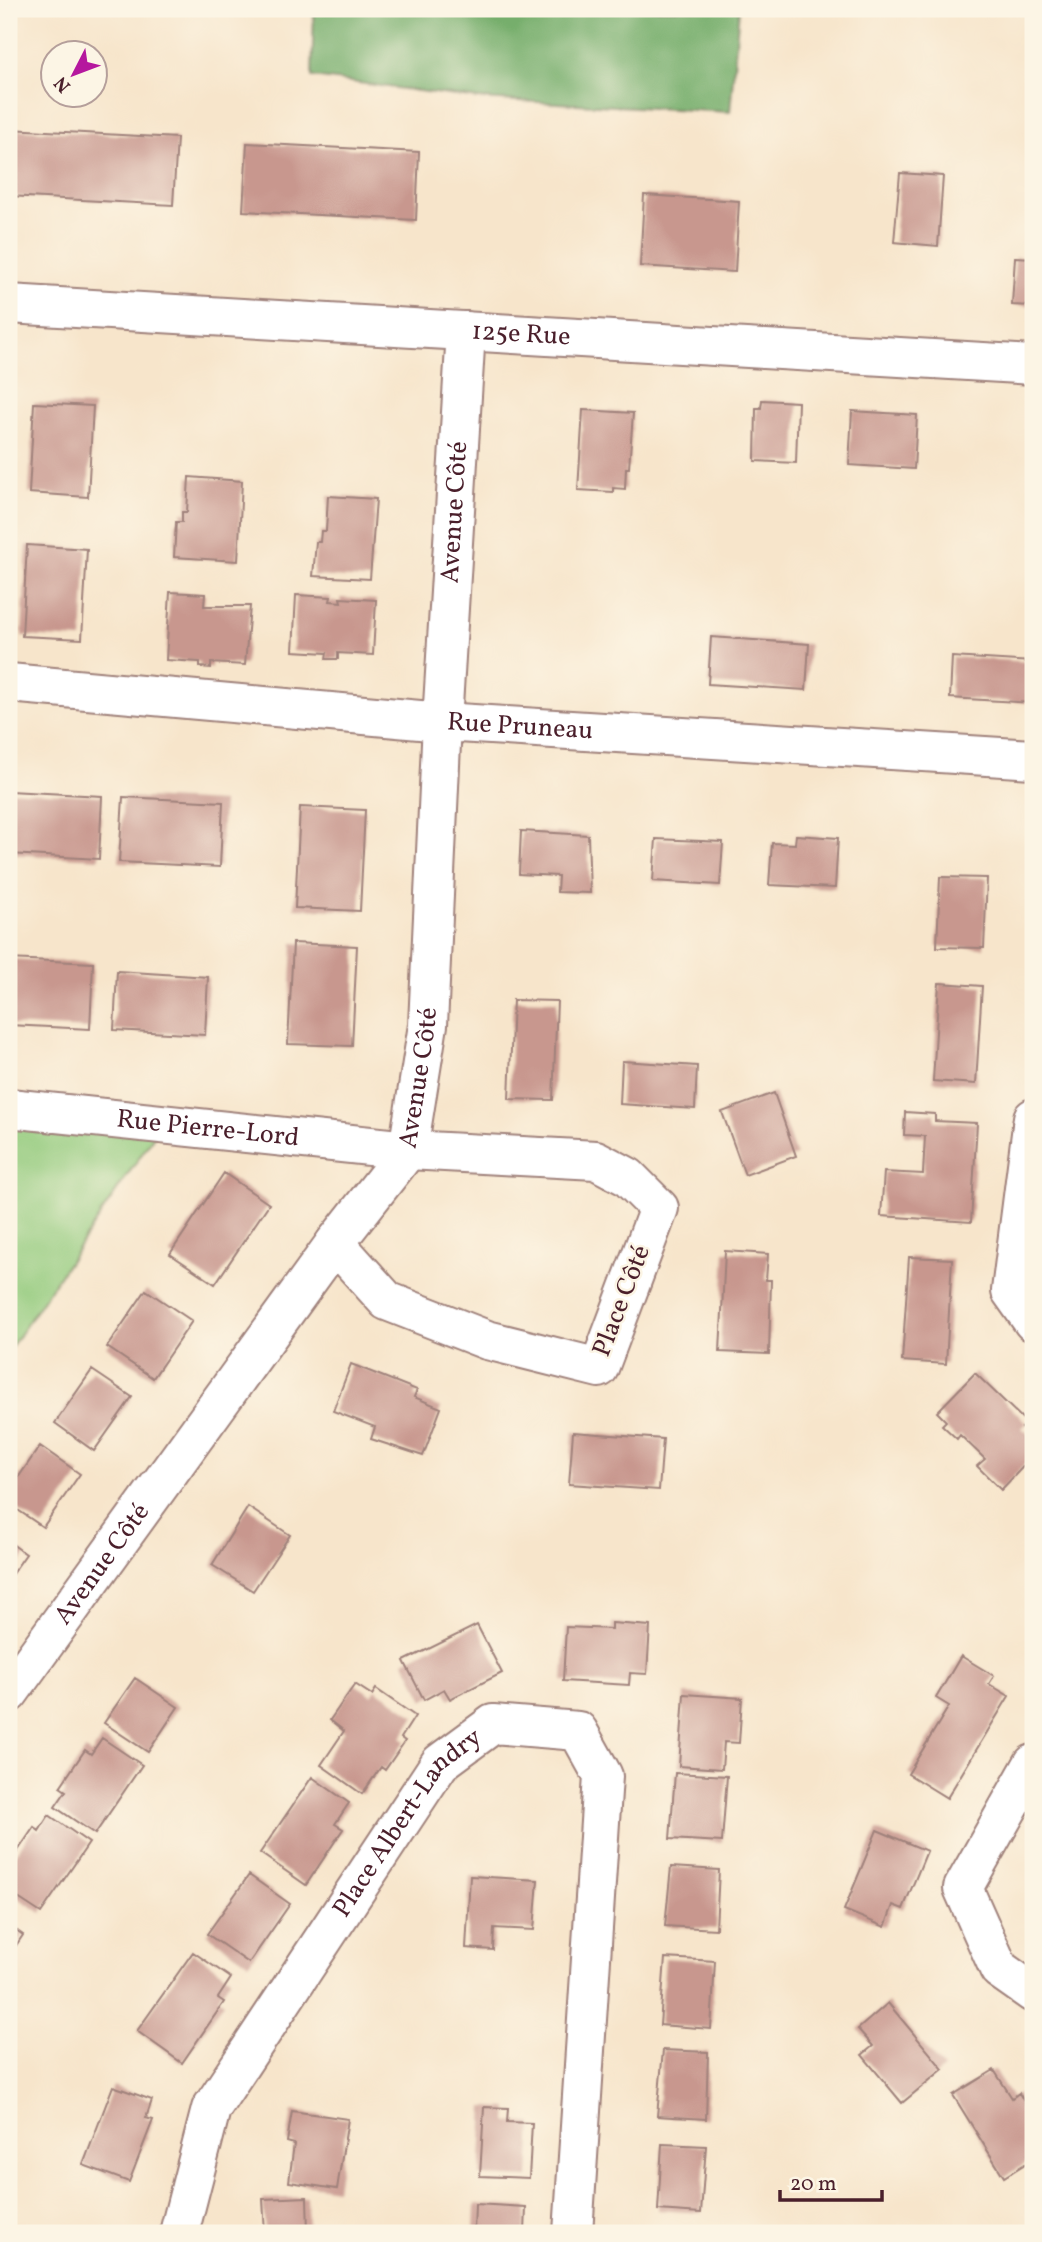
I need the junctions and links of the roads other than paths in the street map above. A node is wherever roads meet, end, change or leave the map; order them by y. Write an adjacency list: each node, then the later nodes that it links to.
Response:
1 (9, 304): 2 (street, 125e Rue)
2 (466, 331): 3 (street, 125e Rue); 5 (street, Avenue Côté)
3 (1033, 365)
4 (9, 683): 5 (street, Rue Pruneau)
5 (442, 722): 6 (street, Rue Pruneau); 9 (street, Avenue Côté)
6 (1033, 759)
7 (9, 1108): 9 (street, Rue Pierre-Lord)
8 (1033, 1118): 11 (street)
9 (408, 1150): 10 (street, Avenue Côté); 10 (street, Place Côté)
10 (335, 1243): 12 (street, Avenue Côté)
11 (1033, 1322)
12 (9, 1693)
13 (1033, 1764): 14 (street)
14 (1033, 1993)
15 (179, 2233): 16 (street, Place Albert-Landry)
16 (573, 2233)

